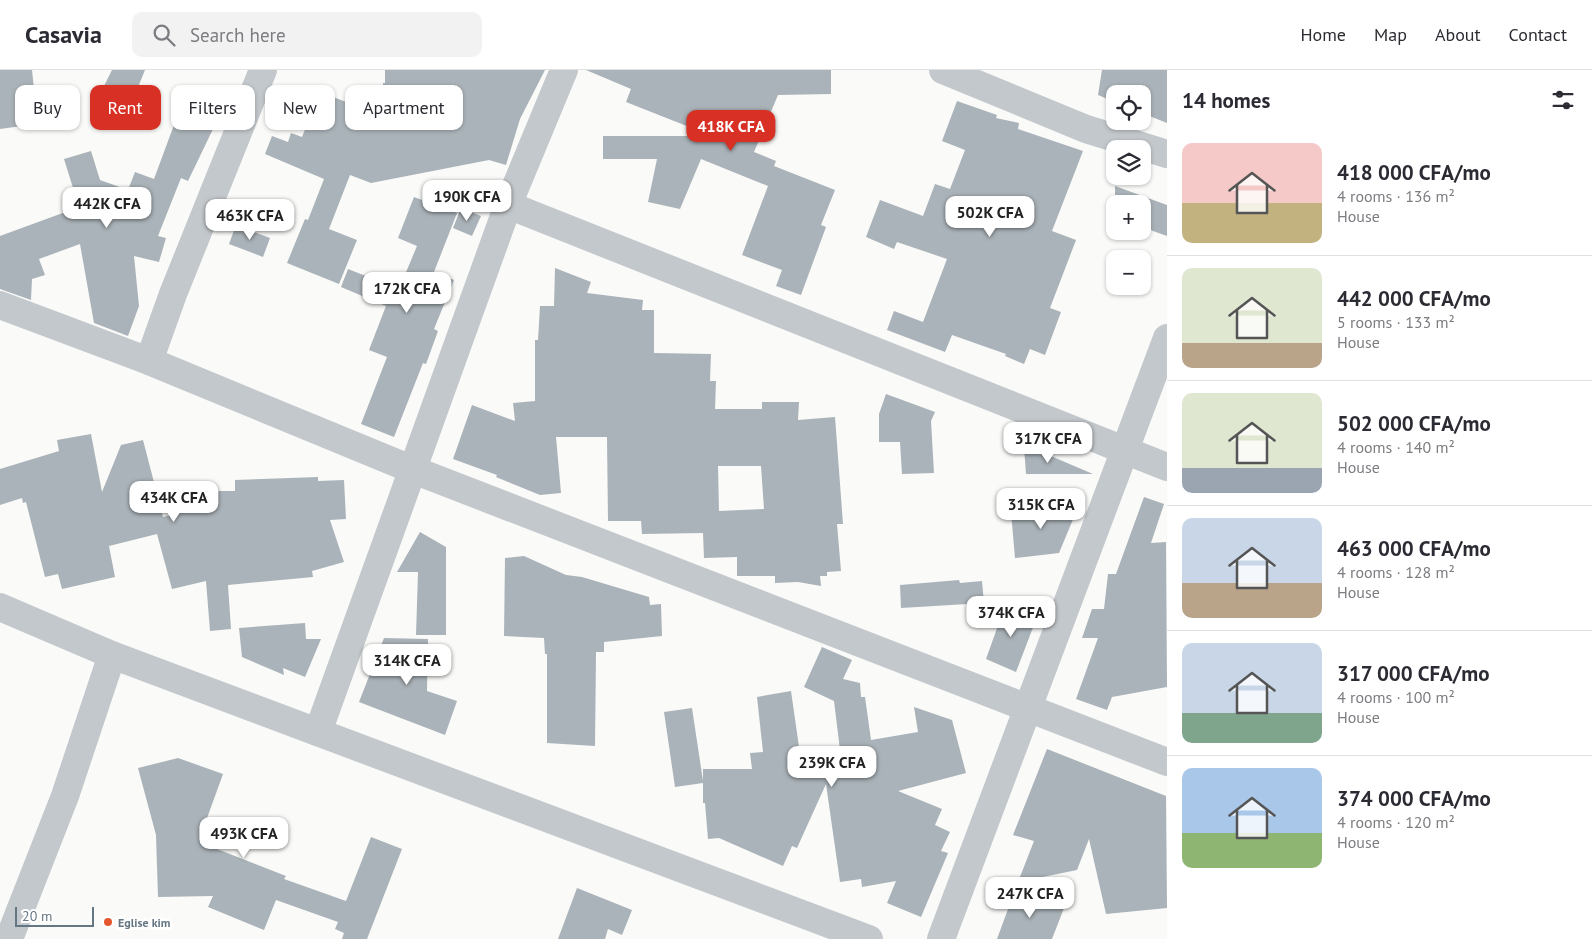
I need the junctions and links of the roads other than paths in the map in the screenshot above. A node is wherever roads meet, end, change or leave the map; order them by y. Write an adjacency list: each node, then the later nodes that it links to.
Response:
1 (263, 70): 8 (street)
2 (564, 70): 5 (street)
3 (943, 70): 4 (street)
4 (1167, 154)
5 (508, 205): 9 (street); 11 (street)
6 (0, 306): 8 (street)
7 (1167, 338): 9 (street)
8 (149, 361): 11 (street)
9 (1126, 451): 10 (street); 14 (street)
10 (1167, 467)
11 (411, 469): 14 (street); 15 (street)
12 (0, 607): 13 (street)
13 (112, 655): 15 (street); 17 (street)
14 (1029, 709): 16 (street); 19 (street)
15 (318, 732): 18 (street)
16 (1167, 762)
17 (9, 939)
18 (869, 939)
19 (941, 939)

